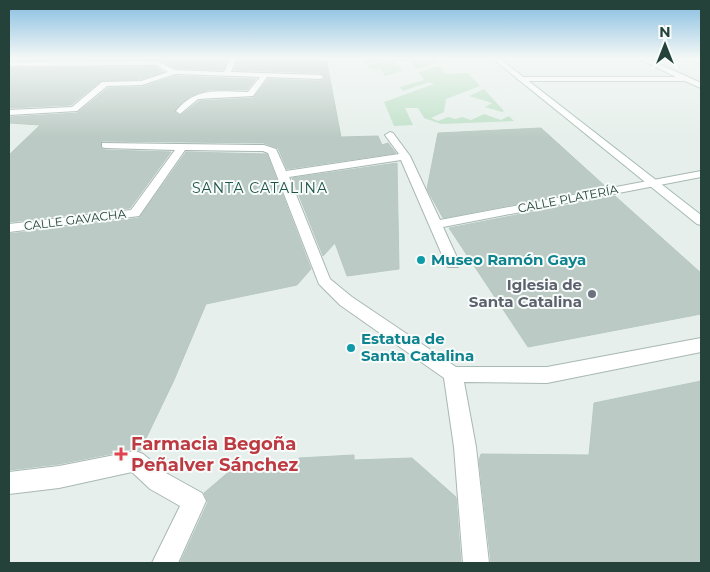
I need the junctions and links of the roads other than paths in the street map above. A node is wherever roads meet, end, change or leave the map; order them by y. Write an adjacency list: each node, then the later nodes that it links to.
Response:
1 (104, 85): 5 (street)
2 (257, 85): 4 (street)
3 (527, 85): 12 (street)
4 (180, 110)
5 (9, 113)
6 (390, 135): 9 (street)
7 (105, 146): 8 (street)
8 (182, 147): 11 (street); 15 (street, CALLE GAVACHA)
9 (405, 156): 11 (street); 14 (street)
10 (701, 174): 12 (street, CALLE PLATERÍA)
11 (282, 175): 18 (street)
12 (652, 183): 13 (street); 14 (street, CALLE PLATERÍA)
13 (701, 221)
14 (436, 225): 16 (street)
15 (9, 228)
16 (453, 264)
17 (701, 345): 18 (street)
18 (453, 374): 21 (street)
19 (9, 484): 20 (street)
20 (165, 563)
21 (476, 563)

